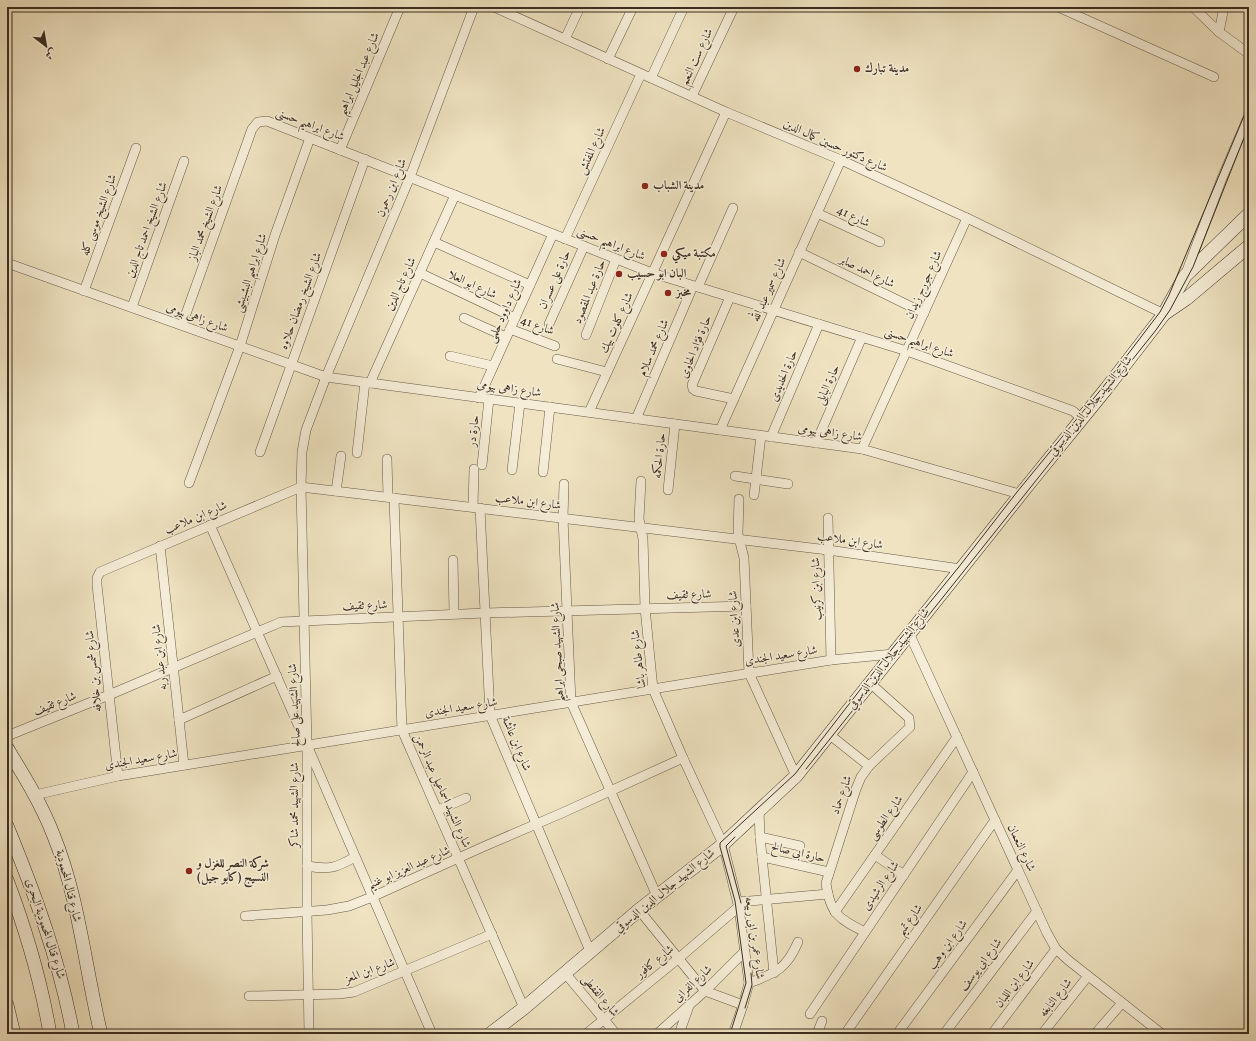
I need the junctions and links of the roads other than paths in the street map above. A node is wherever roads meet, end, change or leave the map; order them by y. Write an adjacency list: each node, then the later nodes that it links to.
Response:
1 (400, 7): 24 (street, شارع عبد الجليل ابراهيم)
2 (474, 7): 28 (street, شارع ابن رحمون)
3 (494, 7): 12 (street, شارع دكتور حسين كمال الدين)
4 (580, 7): 12 (street)
5 (633, 7): 14 (street)
6 (684, 7): 17 (street)
7 (734, 7): 18 (street, شارع ست النعم)
8 (1058, 7): 16 (street)
9 (1192, 7): 11 (street)
10 (1224, 7): 11 (street)
11 (1219, 32): 13 (street)
12 (565, 39): 14 (street, شارع دكتور حسين كمال الدين)
13 (1249, 54)
14 (608, 58): 15 (street, شارع دكتور حسين كمال الدين)
15 (641, 74): 17 (street, شارع دكتور حسين كمال الدين); 35 (street, شارع المفتش)
16 (1214, 77)
17 (651, 78): 18 (street, شارع دكتور حسين كمال الدين)
18 (692, 96): 19 (street, شارع دكتور حسين كمال الدين)
19 (726, 112): 27 (street, شارع دكتور حسين كمال الدين); 44 (street, شارع كلوت بيك)
20 (1249, 115): 45 (street)
21 (252, 129): 22 (street, شارع ابراهيم حسنى); 58 (street, شارع الشيخ محمد الباز)
22 (310, 138): 24 (street, شارع ابراهيم حسنى); 62 (street, شارع ابراهيم البشبيشى)
23 (136, 148): 48 (street, شارع الشيخ موسى كله)
24 (340, 150): 25 (street, شارع ابراهيم حسنى)
25 (365, 159): 28 (street, شارع ابراهيم حسنى); 67 (street, شارع الشيخ رمضان حلاوه)
26 (184, 160): 50 (street, شارع الشيخ احمد تاج الدين)
27 (841, 160): 31 (street, شارع سمير عبد الله); 33 (street, شارع دكتور حسين كمال الدين)
28 (410, 177): 29 (street, شارع ابراهيم حسنى); 70 (street, شارع ابن رحمون)
29 (455, 195): 34 (street, شارع ابراهيم حسنى); 36 (street, شارع تاج الدين)
30 (733, 208): 47 (street, شارع محمد سلام)
31 (817, 213): 37 (street, شارع 41); 40 (street, شارع سمير عبد الله)
32 (1249, 214): 45 (main road)
33 (967, 218): 52 (street, شارع جورج زيدان); 53 (street, شارع دكتور حسين كمال الدين)
34 (553, 234): 35 (street, شارع ابراهيم حسنى); 46 (street, شارع داوود حلمى)
35 (565, 239): 38 (street, شارع ابراهيم حسنى)
36 (434, 242): 43 (street, شارع تاج الدين); 46 (street)
37 (880, 242)
38 (584, 246): 41 (street, شارع ابراهيم حسنى); 56 (street, حارة على عسران)
39 (1249, 246): 53 (main road, شارع الشهيد جلال الدين الدسوقي)
40 (799, 252): 51 (street, شارع سمير عبد الله); 52 (street, شارع احمد صابر)
41 (616, 259): 44 (street, شارع ابراهيم حسنى); 60 (street, حارة عبد المقصود)
42 (7, 263): 48 (street, شارع زاهى بيومى)
43 (420, 273): 55 (street, شارع ابو العلا); 71 (street, شارع تاج الدين)
44 (652, 273): 47 (street, شارع ابراهيم حسنى); 69 (street, شارع كلوت بيك)
45 (1185, 276): 53 (main road)
46 (530, 285): 55 (street, شارع داوود حلمى)
47 (696, 286): 49 (street, شارع ابراهيم حسنى); 79 (street, شارع محمد سلام)
48 (84, 291): 50 (street, شارع زاهى بيومى)
49 (730, 297): 51 (street, شارع ابراهيم حسنى); 74 (street, حارة فؤاد الحاوى)
50 (132, 307): 58 (street, شارع زاهى بيومى)
51 (774, 310): 57 (street, شارع ابراهيم حسنى); 74 (street, شارع سمير عبد الله)
52 (924, 314): 64 (street, شارع جورج زيدان)
53 (1164, 314): 78 (main road, شارع الشهيد جلال الدين الدسوقي)
54 (464, 318): 59 (street, شارع 41)
55 (515, 318): 59 (street, شارع داوود حلمى)
56 (549, 324)
57 (818, 324): 61 (street, شارع ابراهيم حسنى); 83 (street, حارة الحديدى)
58 (182, 325): 62 (street, شارع زاهى بيومى)
59 (508, 333): 63 (street, شارع 41); 68 (street, شارع داوود حلمى)
60 (586, 335)
61 (862, 337): 64 (street, شارع ابراهيم حسنى); 84 (street, حارة البابلى)
62 (240, 346): 67 (street, شارع زاهى بيومى); 95 (street, شارع ابراهيم البشبيشى)
63 (555, 346)
64 (907, 350): 78 (street, شارع ابراهيم حسنى); 85 (street, شارع جورج زيدان)
65 (450, 356): 68 (street)
66 (557, 359): 69 (street)
67 (291, 364): 70 (street, شارع زاهى بيومى); 86 (street, شارع الشيخ رمضان حلاوه)
68 (494, 366): 72 (street, شارع داوود حلمى)
69 (608, 372): 77 (street, شارع كلوت بيك)
70 (326, 377): 71 (street, شارع زاهى بيومى); 98 (street, شارع الشهيد على صالح)
71 (368, 382): 72 (street, شارع زاهى بيومى); 87 (street, شارع تاج الدين)
72 (479, 398): 73 (street, شارع زاهى بيومى)
73 (489, 399): 75 (street, شارع زاهى بيومى); 105 (street, حارة در)
74 (734, 399): 81 (street, شارع سمير عبد الله)
75 (520, 403): 76 (street, شارع زاهى بيومى); 90 (street)
76 (550, 407): 77 (street, شارع زاهى بيومى); 91 (street)
77 (589, 412): 79 (street, شارع زاهى بيومى)
78 (1082, 418): 102 (main road, شارع الشهيد جلال الدين الدسوقي)
79 (636, 419): 80 (street, شارع زاهى بيومى)
80 (675, 424): 81 (street, شارع زاهى بيومى); 99 (street, حارة الحكمه)
81 (720, 430): 82 (street, شارع زاهى بيومى)
82 (761, 436): 83 (street, شارع زاهى بيومى); 93 (street)
83 (771, 437): 84 (street, شارع زاهى بيومى)
84 (816, 443): 85 (street, شارع زاهى بيومى)
85 (862, 449): 102 (street, شارع زاهى بيومى)
86 (260, 452)
87 (357, 453)
88 (341, 456): 100 (street)
89 (387, 459): 103 (street, شارع الشهيد اسماعيل عبد الرحمن)
90 (512, 470)
91 (543, 472)
92 (735, 476): 93 (street)
93 (756, 480): 97 (street); 101 (street)
94 (641, 481): 109 (street, شارع طاهر باشا)
95 (190, 483)
96 (564, 484): 106 (street, شارع الشهيد صبحى ابراهيم)
97 (788, 484)
98 (301, 487): 100 (street, شارع ابن ملاعب); 108 (street, شارع ابن ملاعب); 122 (street, شارع الشهيد على صالح)
99 (668, 490)
100 (336, 491): 103 (street, شارع ابن ملاعب)
101 (754, 495)
102 (1020, 496): 114 (main road, شارع الشهيد جلال الدين الدسوقي)
103 (391, 497): 105 (street, شارع ابن ملاعب); 121 (street, شارع الشهيد اسماعيل عبد الرحمن)
104 (739, 499): 110 (street, شارع ابن عدى)
105 (477, 508): 106 (street, شارع ابن ملاعب); 119 (street, شارع ابن عائشة)
106 (563, 518): 109 (street, شارع ابن ملاعب); 118 (street, شارع الشهيد صبحى ابراهيم)
107 (828, 518): 112 (street, شارع ابن كرنيب)
108 (210, 525): 111 (street, شارع ابن ملاعب); 123 (street, شارع الشهيد محمد شاكر)
109 (641, 528): 110 (street, شارع ابن ملاعب); 117 (street, شارع طاهر باشا)
110 (740, 539): 112 (street, شارع ابن ملاعب); 116 (street, شارع ابن عدى)
111 (160, 546): 115 (street, شارع ابن ملاعب); 127 (street, شارع ابن عبد ربه)
112 (828, 550): 114 (street, شارع ابن ملاعب); 126 (street, شارع ابن كرنيب)
113 (452, 560): 120 (street)
114 (961, 568): 124 (main road, شارع الشهيد جلال الدين الدسوقي)
115 (106, 569): 132 (street, شارع شمس بن خلافه)
116 (746, 606): 117 (street, شارع ثقيف); 128 (street, شارع ابن عدى)
117 (645, 608): 118 (street, شارع ثقيف); 131 (street, شارع طاهر باشا)
118 (567, 610): 119 (street, شارع ثقيف); 133 (street, شارع الشهيد صبحى ابراهيم)
119 (485, 613): 120 (street, شارع ثقيف); 134 (street, شارع ابن عائشة)
120 (454, 614): 121 (street, شارع ثقيف)
121 (398, 617): 122 (street, شارع ثقيف); 136 (street, شارع الشهيد اسماعيل عبد الرحمن)
122 (304, 621): 123 (street, شارع ثقيف); 140 (street, شارع الشهيد على صالح)
123 (257, 632): 127 (street, شارع ثقيف); 129 (street, شارع الشهيد محمد شاكر)
124 (909, 633): 125 (main road, شارع الشهيد جلال الدين الدسوقي); 139 (street, شارع النعمان)
125 (893, 654): 126 (street, شارع سعيد الجندى); 130 (main road, شارع الشهيد جلال الدين الدسوقي)
126 (831, 660): 128 (street, شارع سعيد الجندى)
127 (173, 667): 132 (street, شارع ثقيف); 135 (street, شارع ابن عبد ربه)
128 (749, 673): 131 (street, شارع سعيد الجندى); 147 (street, شارع ابن عدى)
129 (277, 676): 135 (street); 140 (street, شارع الشهيد محمد شاكر)
130 (870, 683): 137 (main road, شارع الشهيد جلال الدين الدسوقي); 144 (street, شارع حماد)
131 (653, 689): 133 (street, شارع سعيد الجندى); 142 (street, شارع طاهر باشا)
132 (109, 695): 138 (street, شارع ثقيف); 146 (street, شارع شمس بن خلافه)
133 (571, 702): 134 (street, شارع سعيد الجندى); 148 (street, شارع الشهيد صبحى ابراهيم)
134 (490, 715): 136 (street, شارع سعيد الجندى); 154 (street, شارع ابن عائشة)
135 (180, 720): 143 (street, شارع ابن عبد ربه)
136 (402, 730): 140 (street, شارع سعيد الجندى); 151 (street, شارع الشهيد اسماعيل عبد الرحمن)
137 (830, 735): 144 (street); 147 (main road, شارع الشهيد جلال الدين الدسوقي)
138 (7, 736)
139 (957, 737): 145 (street, شارع النعمان); 159 (street, شارع الطوسى)
140 (307, 745): 143 (street, شارع سعيد الجندى); 161 (street, شارع الشهيد على صالح); 163 (street, شارع الشهيد محمد شاكر)
141 (7, 748): 149 (main road, شارع قنال المحمودية)
142 (683, 758): 148 (street, شارع عبد العزيز ابو غنيم); 157 (street, شارع طاهر باشا)
143 (184, 765): 146 (street, شارع سعيد الجندى)
144 (870, 766): 165 (street, شارع حماد)
145 (973, 772): 153 (street, شارع النعمان); 166 (street, شارع الرشيدى)
146 (118, 776): 149 (street, شارع سعيد الجندى)
147 (796, 776): 152 (main road, شارع الشهيد جلال الدين الدسوقي)
148 (610, 791): 154 (street, شارع عبد العزيز ابو غنيم); 169 (street, شارع الشهيد صبحى ابراهيم)
149 (35, 795): 205 (main road, شارع قنال المحمودية)
150 (466, 798): 151 (street)
151 (438, 810): 162 (street, شارع الشهيد اسماعيل عبد الرحمن)
152 (759, 810): 156 (street); 157 (main road, شارع الشهيد جلال الدين الدسوقي)
153 (995, 820): 164 (street, شارع النعمان); 215 (street, شارع تميم)
154 (536, 824): 162 (street, شارع عبد العزيز ابو غنيم); 182 (street, شارع ابن عائشة)
155 (7, 826): 204 (main road, شارع قنال المحمودية البحرى)
156 (760, 837): 158 (street); 160 (street)
157 (723, 844): 169 (main road, شارع الشهيد جلال الدين الدسوقي); 172 (street, شارع عمر بن ابى ربيعه)
158 (800, 846)
159 (875, 855): 166 (street); 176 (street, شارع الطوسى)
160 (762, 856): 165 (street, حارة ابى صالح); 171 (street)
161 (355, 857): 163 (street); 170 (street, شارع الشهيد على صالح)
162 (459, 858): 170 (street, شارع عبد العزيز ابو غنيم); 179 (street, شارع الشهيد اسماعيل عبد الرحمن)
163 (307, 866): 175 (street, شارع الشهيد محمد شاكر)
164 (1018, 870): 174 (street, شارع النعمان); 216 (street, شارع ابن وهب)
165 (829, 872): 168 (street, شارع حماد)
166 (904, 875): 178 (street, شارع الرشيدى)
167 (7, 880): 203 (main road, شارع قنال المحمودية البحرى)
168 (828, 894): 171 (street); 176 (street, شارع حماد)
169 (657, 896): 173 (main road, شارع الشهيد جلال الدين الدسوقي)
170 (372, 897): 175 (street, شارع عبد العزيز ابو غنيم); 185 (street, شارع الشهيد على صالح)
171 (766, 899): 172 (street); 187 (street)
172 (739, 905): 183 (street, شارع عمر بن ابى ربيعه); 184 (street, شارع كافور)
173 (639, 910): 182 (main road, شارع الشهيد جلال الدين الدسوقي); 184 (street)
174 (1037, 911): 181 (street, شارع النعمان); 217 (street, شارع ابى يوسف)
175 (307, 912): 177 (street, شارع عبد العزيز ابو غنيم); 191 (street, شارع الشهيد محمد شاكر)
176 (835, 912): 178 (street, شارع حماد)
177 (245, 916)
178 (865, 932): 198 (street, شارع الرشيدى)
179 (492, 934): 185 (street, شارع ابن المعز); 197 (street, شارع الشهيد اسماعيل عبد الرحمن)
180 (798, 942): 187 (street)
181 (1056, 949): 188 (street, شارع النعمان); 218 (street, شارع ابن اللبان)
182 (590, 951): 186 (main road, شارع الشهيد جلال الدين الدسوقي)
183 (745, 952): 189 (street, شارع عمر بن ابى ربيعه); 190 (street, شارع الفرابى)
184 (679, 958): 190 (street); 199 (street, شارع كافور)
185 (404, 971): 191 (street, شارع ابن المعز); 207 (street, شارع الشهيد على صالح)
186 (565, 973): 197 (main road, شارع الشهيد جلال الدين الدسوقي); 199 (street, شارع القفطى)
187 (774, 973): 189 (street)
188 (1088, 976): 193 (street, شارع النعمان); 219 (street, شارع النابغه)
189 (749, 983): 196 (street, شارع عمر بن ابى ربيعه)
190 (705, 990): 195 (street, شارع الفرابى); 196 (street)
191 (308, 994): 192 (street, شارع ابن المعز); 206 (street, شارع الشهيد محمد شاكر)
192 (249, 996)
193 (1122, 1003): 201 (street, شارع النعمان); 220 (street)
194 (7, 1004): 202 (main road)
195 (690, 1005): 211 (street, شارع الفرابى); 212 (street)
196 (744, 1005): 213 (street, شارع عمر بن ابى ربيعه)
197 (524, 1008): 208 (main road, شارع الشهيد جلال الدين الدسوقي)
198 (810, 1014)
199 (604, 1019): 209 (street, شارع كافور); 210 (street, شارع القفطى)
200 (822, 1021): 214 (street)
201 (1158, 1033)
202 (14, 1034)
203 (50, 1034)
204 (73, 1034)
205 (101, 1034)
206 (309, 1034)
207 (432, 1034)
208 (490, 1034)
209 (586, 1034)
210 (616, 1034)
211 (657, 1034)
212 (679, 1034)
213 (733, 1034)
214 (817, 1034)
215 (845, 1034)
216 (897, 1034)
217 (944, 1034)
218 (992, 1034)
219 (1042, 1034)
220 (1095, 1034)

